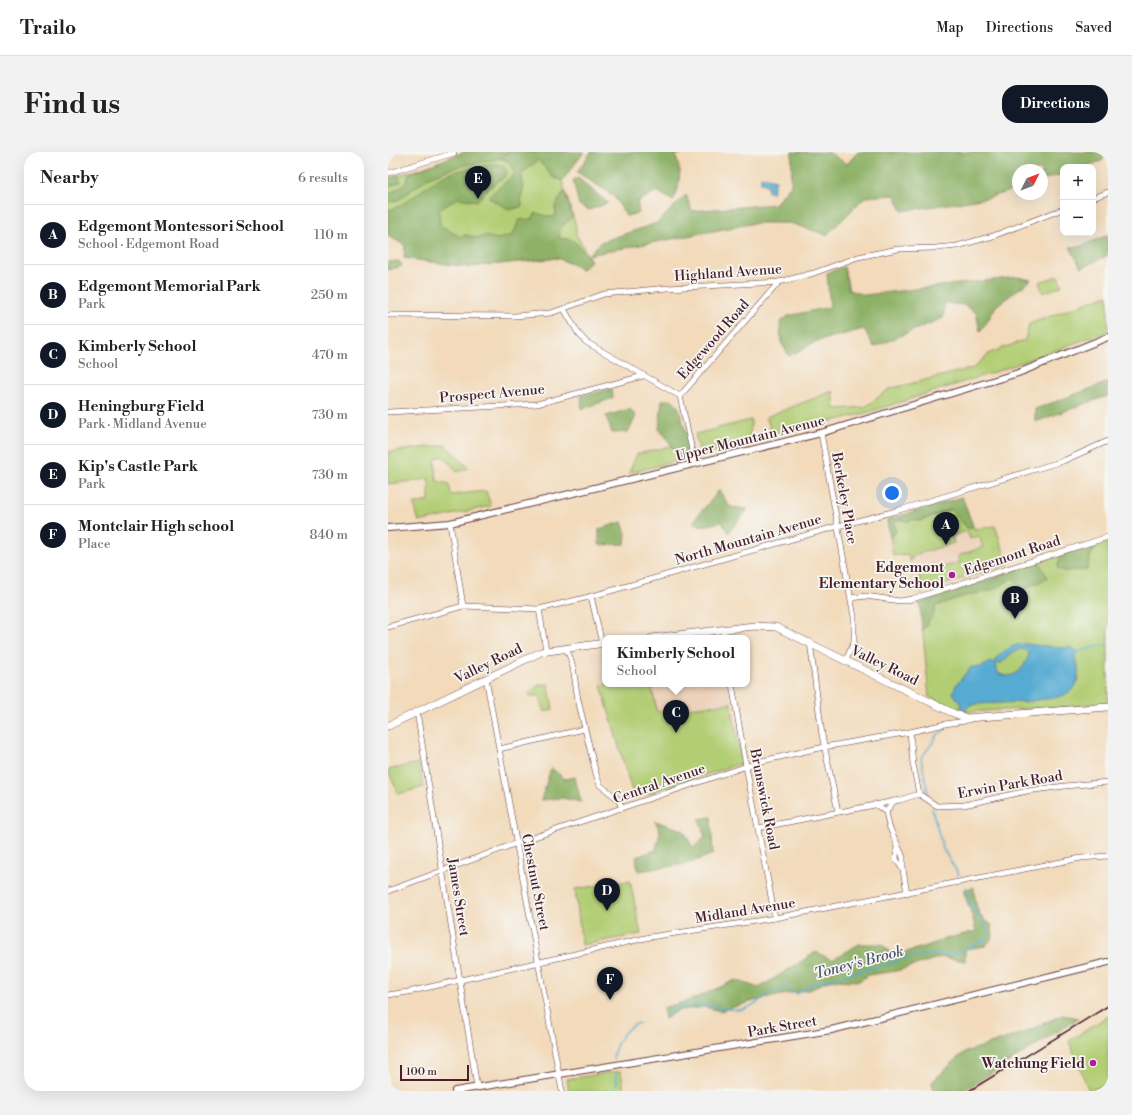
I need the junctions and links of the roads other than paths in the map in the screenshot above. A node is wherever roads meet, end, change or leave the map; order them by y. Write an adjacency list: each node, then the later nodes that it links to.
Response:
1 (454, 153): 2 (street)
2 (438, 155): 3 (street)
3 (388, 173)
4 (1108, 192): 5 (street)
5 (1096, 197)
6 (1060, 210): 7 (street, Highland Avenue)
7 (779, 282): 8 (street, Highland Avenue); 12 (street, Edgewood Road)
8 (564, 309): 9 (street, Highland Avenue); 11 (street)
9 (388, 315)
10 (1108, 337): 14 (street, Upper Mountain Avenue)
11 (643, 376): 12 (street); 13 (street, Prospect Avenue)
12 (680, 396): 16 (street, Edgewood Road)
13 (388, 412)
14 (821, 434): 16 (street, Upper Mountain Avenue); 18 (street, Berkeley Place)
15 (1108, 441): 18 (street, North Mountain Avenue)
16 (695, 464): 17 (street, Upper Mountain Avenue)
17 (450, 523): 19 (street, Upper Mountain Avenue); 23 (street)
18 (838, 526): 21 (street, North Mountain Avenue); 22 (street, Berkeley Place)
19 (388, 528)
20 (1108, 537): 22 (street, Edgemont Road)
21 (591, 596): 24 (street, North Mountain Avenue); 29 (street)
22 (852, 598): 34 (street, Berkeley Place)
23 (463, 606): 24 (street, North Mountain Avenue); 25 (street, North Mountain Avenue)
24 (539, 609): 33 (street)
25 (388, 627)
26 (723, 630): 27 (main road, Valley Road); 28 (street); 30 (main road, Valley Road)
27 (679, 635)
28 (724, 635)
29 (602, 636)
30 (810, 642): 34 (main road, Valley Road); 45 (street)
31 (602, 643): 32 (main road, Valley Road)
32 (566, 648): 33 (main road, Valley Road); 43 (street)
33 (546, 650): 35 (main road, Valley Road)
34 (846, 660): 39 (main road, Valley Road)
35 (486, 678): 38 (main road, Valley Road); 46 (street, Chestnut Street)
36 (733, 687): 47 (street, Brunswick Road)
37 (1108, 708): 40 (main road, Valley Road)
38 (417, 712): 42 (main road, Valley Road); 58 (street, James Street)
39 (953, 713): 40 (main road, Valley Road); 41 (street)
40 (971, 718): 41 (street, Central Avenue)
41 (945, 724): 44 (street, Central Avenue)
42 (388, 726)
43 (584, 729): 46 (street); 52 (street)
44 (910, 732): 45 (street, Central Avenue); 49 (street)
45 (824, 747): 47 (street, Central Avenue); 53 (street)
46 (499, 749): 56 (street, Chestnut Street)
47 (746, 766): 52 (street, Central Avenue); 55 (street, Brunswick Road)
48 (1108, 782): 49 (street, Erwin Park Road)
49 (919, 794): 50 (street)
50 (894, 801): 51 (street); 54 (street)
51 (875, 804): 53 (street); 54 (street)
52 (622, 808): 56 (street, Central Avenue)
53 (838, 812): 55 (street)
54 (886, 812): 60 (street)
55 (758, 828): 61 (street, Brunswick Road)
56 (516, 843): 58 (street, Central Avenue); 62 (street, Chestnut Street)
57 (1108, 856): 60 (street, Midland Avenue)
58 (442, 870): 59 (street, Central Avenue); 64 (street, James Street)
59 (388, 890)
60 (907, 893): 61 (street, Midland Avenue)
61 (775, 918): 62 (street, Midland Avenue)
62 (539, 962): 64 (street, Midland Avenue); 66 (street, Chestnut Street)
63 (1108, 962): 66 (street, Park Street)
64 (460, 980): 65 (street, Midland Avenue); 67 (street, James Street)
65 (388, 996)
66 (559, 1074): 67 (street, Park Street); 70 (street, Chestnut Street)
67 (477, 1087): 69 (street, Park Street)
68 (1108, 1089): 71 (street)
69 (455, 1091)
70 (562, 1091)
71 (1103, 1091)

